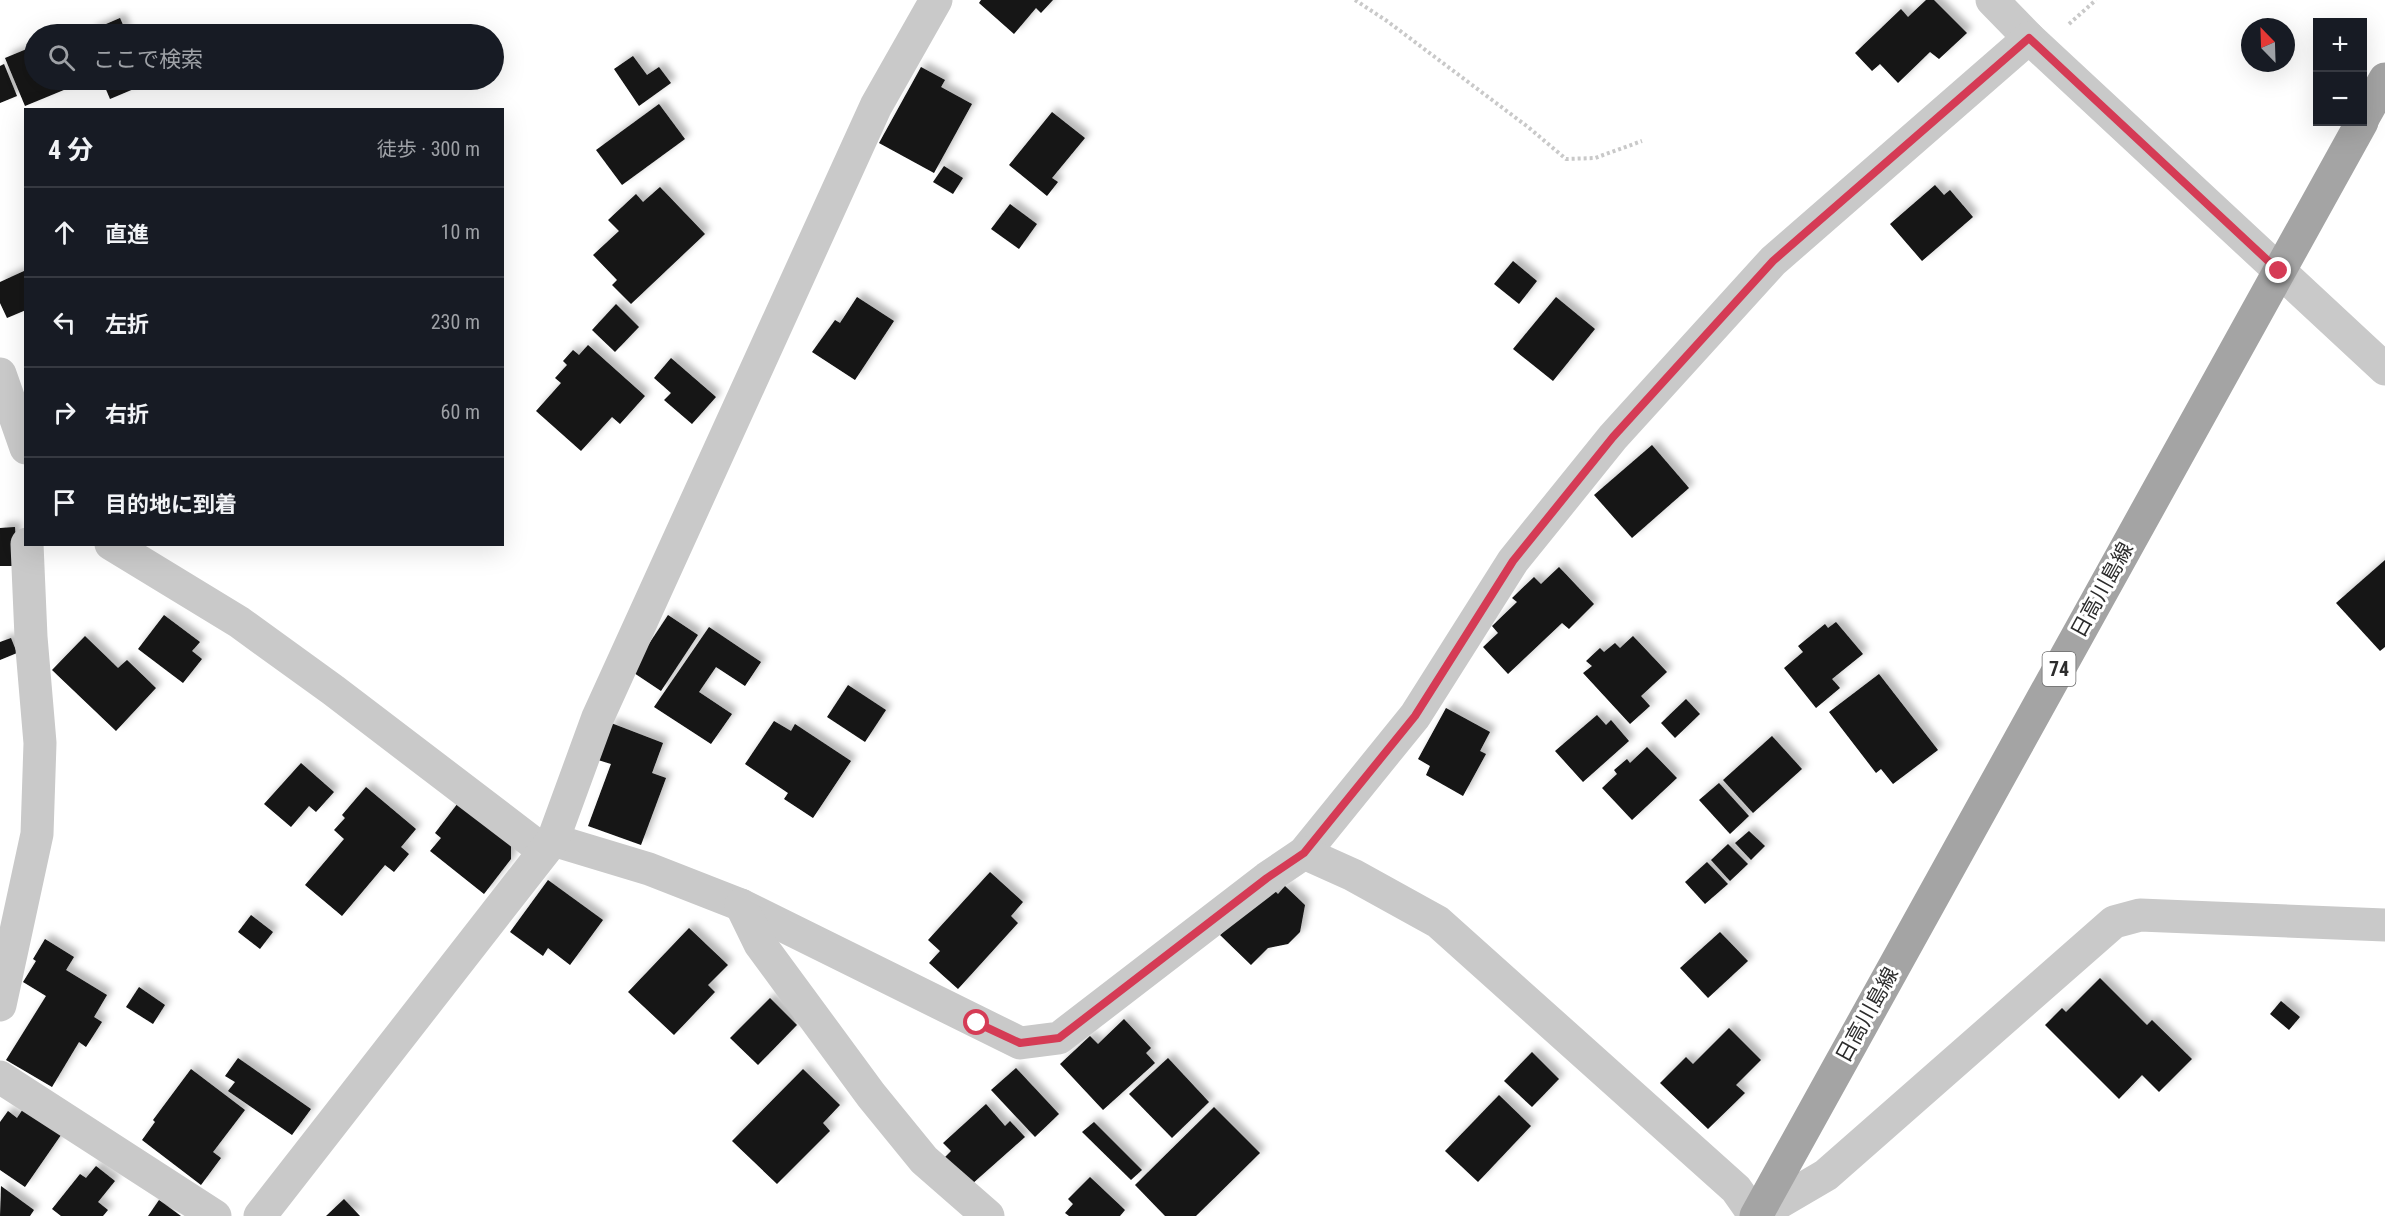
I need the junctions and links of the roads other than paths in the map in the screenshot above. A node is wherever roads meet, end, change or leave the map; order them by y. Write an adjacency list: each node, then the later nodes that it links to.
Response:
1 (936, 0): 13 (street)
2 (1992, 0): 3 (street)
3 (2029, 38): 7 (street); 14 (street)
4 (2385, 79): 5 (main road, 日高川島線 / 74)
5 (2367, 112)
6 (2359, 126): 7 (main road, 日高川島線 / 74)
7 (2279, 271): 8 (street); 22 (main road, 日高川島線 / 74)
8 (2385, 369)
9 (0, 374): 10 (street)
10 (24, 442)
11 (27, 546): 17 (street)
12 (114, 546): 13 (street)
13 (548, 845): 15 (street); 20 (street)
14 (1304, 853): 15 (street); 22 (street)
15 (741, 905): 21 (street)
16 (2385, 925): 22 (street)
17 (0, 1005)
18 (0, 1077): 19 (street)
19 (215, 1216)
20 (260, 1216)
21 (988, 1216)
22 (1756, 1216)

